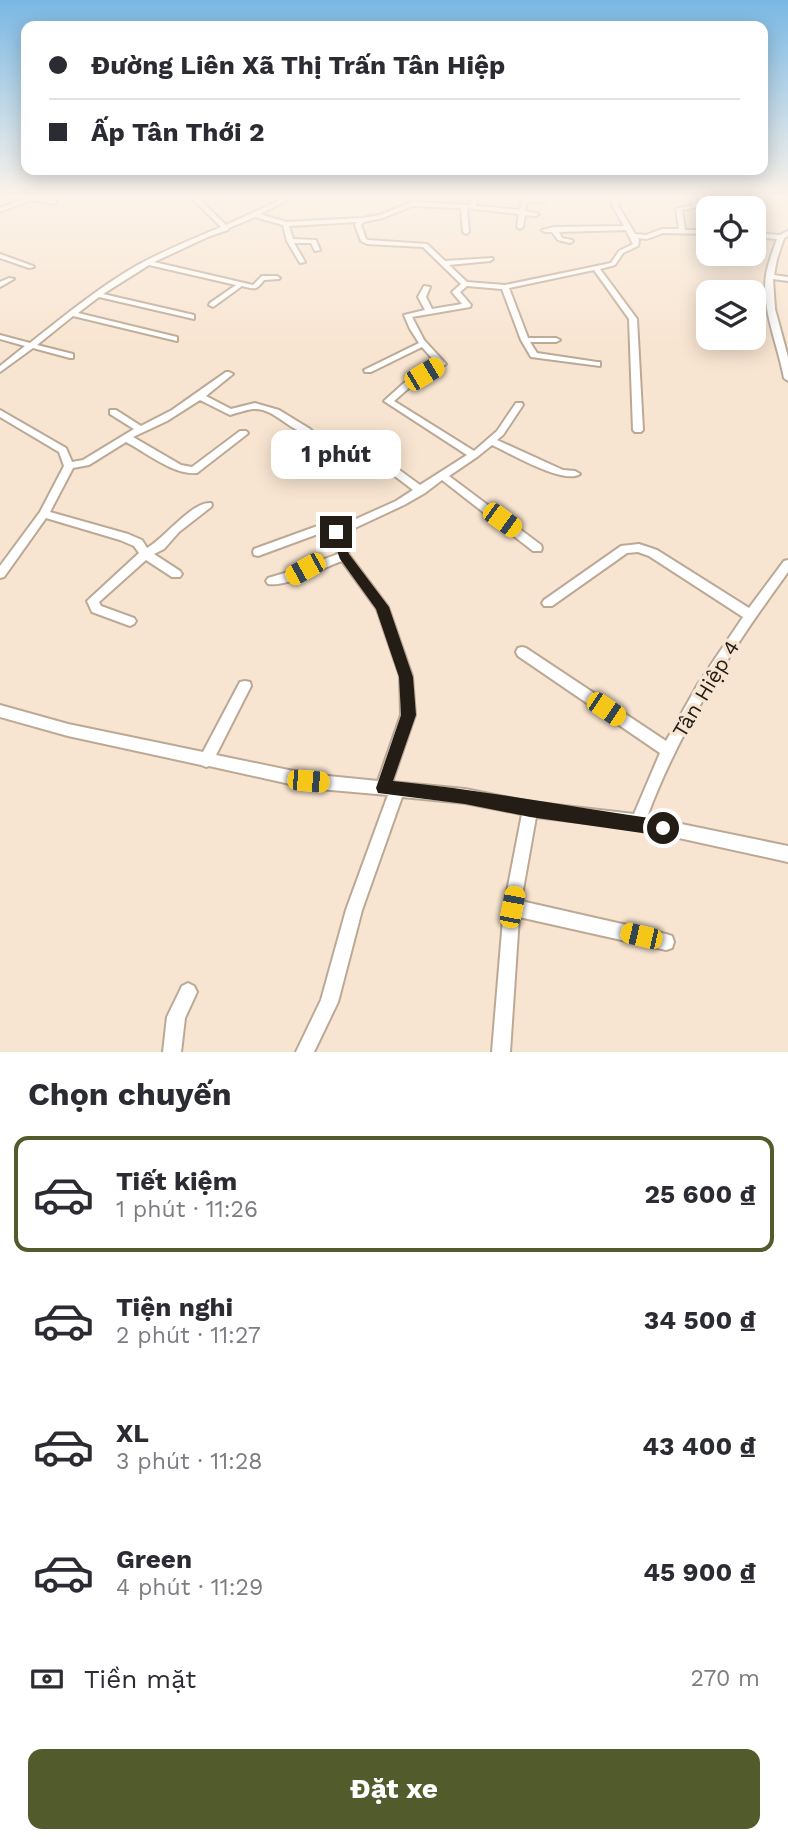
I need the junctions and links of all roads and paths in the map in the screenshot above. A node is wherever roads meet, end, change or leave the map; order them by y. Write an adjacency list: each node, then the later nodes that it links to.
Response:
1 (186, 246): 10 (street)
2 (293, 246): 11 (street)
3 (316, 246): 7 (street)
4 (425, 246): 12 (street)
5 (634, 246): 14 (street)
6 (781, 246): 15 (street)
7 (317, 250)
8 (0, 256): 13 (street)
9 (490, 259): 12 (street)
10 (149, 262): 19 (street); 24 (street)
11 (302, 262)
12 (444, 263): 20 (street)
13 (31, 267)
14 (597, 269): 23 (street); 49 (street)
15 (769, 276): 18 (street); 29 (street)
16 (277, 278): 19 (street)
17 (11, 279): 21 (street)
18 (788, 279)
19 (241, 284): 25 (street)
20 (466, 284): 23 (street); 26 (street)
21 (0, 285)
22 (426, 287): 26 (street)
23 (505, 287): 33 (street)
24 (100, 295): 27 (street); 28 (street)
25 (213, 305)
26 (429, 311): 35 (street)
27 (74, 314): 32 (street); 36 (street)
28 (191, 317)
29 (776, 329): 30 (street); 42 (street)
30 (788, 330)
31 (0, 337): 36 (street)
32 (174, 339)
33 (525, 340): 34 (street); 38 (street)
34 (556, 340)
35 (422, 344): 40 (street); 54 (street)
36 (30, 346): 37 (street); 39 (street)
37 (70, 356)
38 (597, 365)
39 (0, 370)
40 (368, 370)
41 (229, 374): 43 (street)
42 (788, 375)
43 (200, 396): 47 (street); 48 (street)
44 (519, 405): 52 (street)
45 (0, 412): 55 (street)
46 (113, 412): 47 (street)
47 (140, 429): 51 (street)
48 (307, 430)
49 (638, 430)
50 (243, 433): 56 (street)
51 (127, 438): 55 (street); 56 (street)
52 (491, 441): 54 (street); 57 (street)
53 (369, 452): 60 (street)
54 (474, 454): 58 (street)
55 (69, 466): 62 (street)
56 (194, 471): 59 (street)
57 (575, 474)
58 (443, 476): 60 (street); 64 (street)
59 (182, 480)
60 (421, 491): 63 (street)
61 (207, 505): 66 (street)
62 (44, 514): 66 (street); 69 (street)
63 (336, 532): 65 (street); 67 (street)
64 (537, 548)
65 (258, 552)
66 (145, 554): 70 (street); 74 (street)
67 (344, 556): 71 (street); 80 (street)
68 (787, 567): 73 (street, Tân Hiệp 4)
69 (0, 574)
70 (176, 574)
71 (272, 581)
72 (548, 603): 73 (street)
73 (750, 615): 78 (street, Tân Hiệp 4)
74 (131, 621)
75 (523, 652): 78 (street)
76 (245, 686): 79 (street)
77 (0, 711): 79 (street)
78 (669, 751): 82 (street, Tân Hiệp 4)
79 (206, 761): 80 (street)
80 (391, 789): 81 (street); 88 (street)
81 (530, 809): 82 (street); 84 (street)
82 (638, 822): 83 (street)
83 (788, 853)
84 (512, 907): 85 (street); 89 (street)
85 (666, 942)
86 (188, 992): 87 (street)
87 (172, 1052)
88 (305, 1052)
89 (501, 1052)

